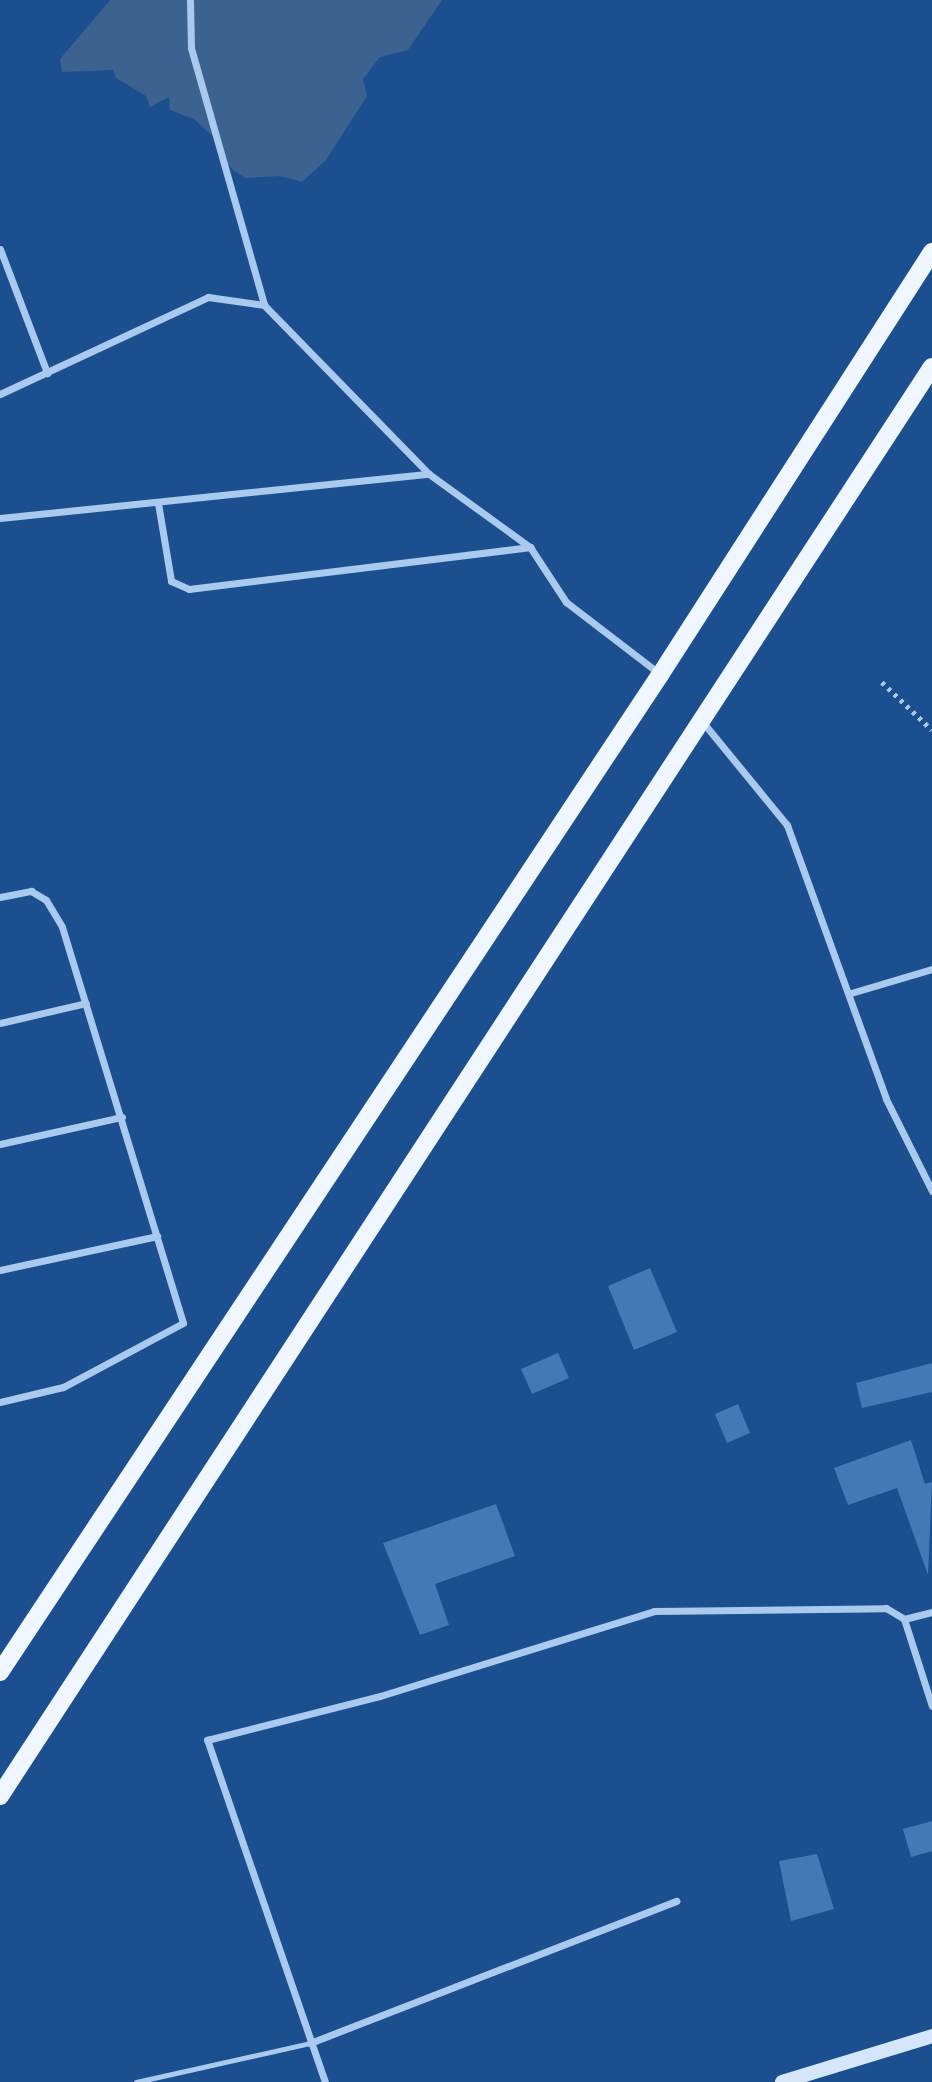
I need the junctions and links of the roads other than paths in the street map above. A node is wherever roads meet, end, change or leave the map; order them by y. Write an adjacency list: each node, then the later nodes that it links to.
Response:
1 (190, 0): 4 (street)
2 (0, 249): 6 (street)
3 (932, 252): 12 (main road)
4 (264, 304): 6 (street); 8 (street)
5 (932, 368): 13 (main road)
6 (47, 373): 7 (street)
7 (0, 394)
8 (429, 474): 9 (street); 11 (street)
9 (159, 503): 10 (street); 11 (street)
10 (0, 518)
11 (530, 547): 12 (street)
12 (660, 675): 27 (main road)
13 (701, 720): 16 (street); 29 (main road)
14 (0, 897): 17 (street)
15 (932, 969): 16 (street)
16 (851, 993): 21 (street)
17 (86, 1003): 18 (street); 19 (street)
18 (0, 1023)
19 (122, 1117): 20 (street); 22 (street)
20 (0, 1144)
21 (932, 1191)
22 (157, 1236): 23 (street); 24 (street)
23 (0, 1270)
24 (0, 1402)
25 (932, 1612): 26 (street)
26 (904, 1619): 28 (street); 32 (street)
27 (0, 1672)
28 (932, 1706)
29 (0, 1796)
30 (676, 1901): 32 (street)
31 (932, 2036): 35 (street)
32 (310, 2043): 33 (lane); 34 (street)
33 (136, 2082)
34 (325, 2082)
35 (782, 2082)

